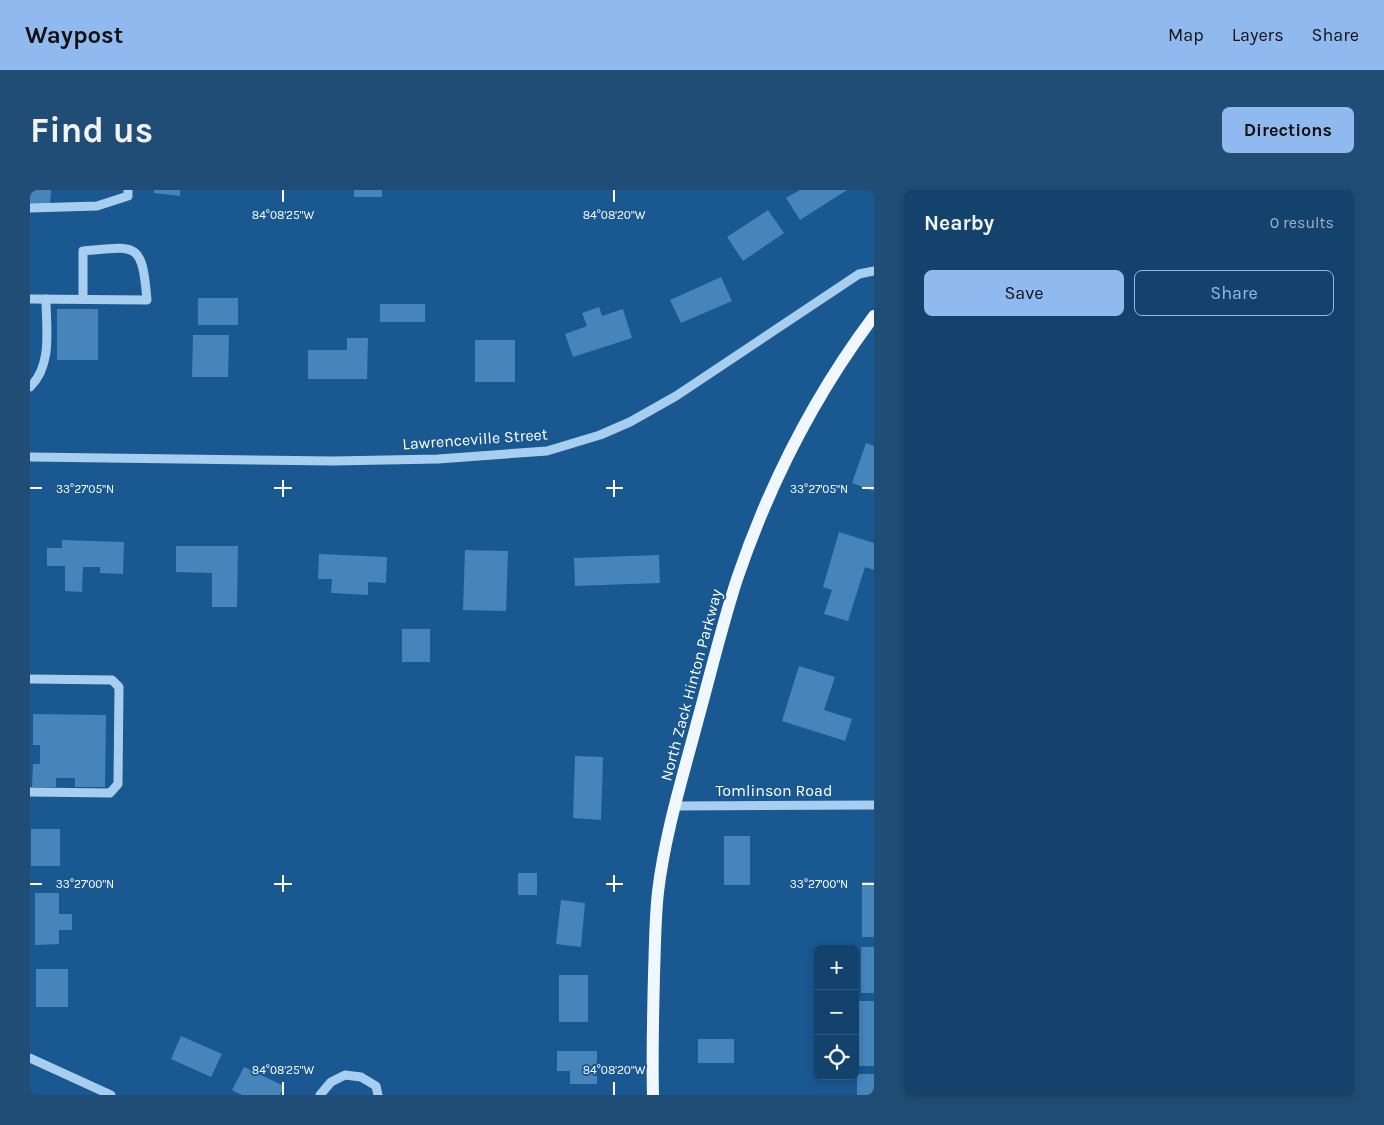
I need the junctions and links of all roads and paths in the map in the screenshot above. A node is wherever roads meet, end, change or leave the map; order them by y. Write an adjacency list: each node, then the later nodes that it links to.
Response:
1 (128, 190): 2 (street)
2 (30, 208)
3 (874, 271): 9 (street, Lawrenceville Street)
4 (30, 299): 5 (street)
5 (46, 299): 6 (street); 8 (street)
6 (83, 300): 6 (street)
7 (874, 316): 13 (main road, North Zack Hinton Parkway)
8 (30, 388)
9 (30, 457)
10 (30, 679): 11 (street)
11 (30, 792)
12 (874, 805): 13 (street, Tomlinson Road)
13 (675, 806): 18 (main road, North Zack Hinton Parkway)
14 (30, 1058): 15 (street)
15 (111, 1095)
16 (320, 1095): 17 (street)
17 (378, 1095)
18 (653, 1095)

